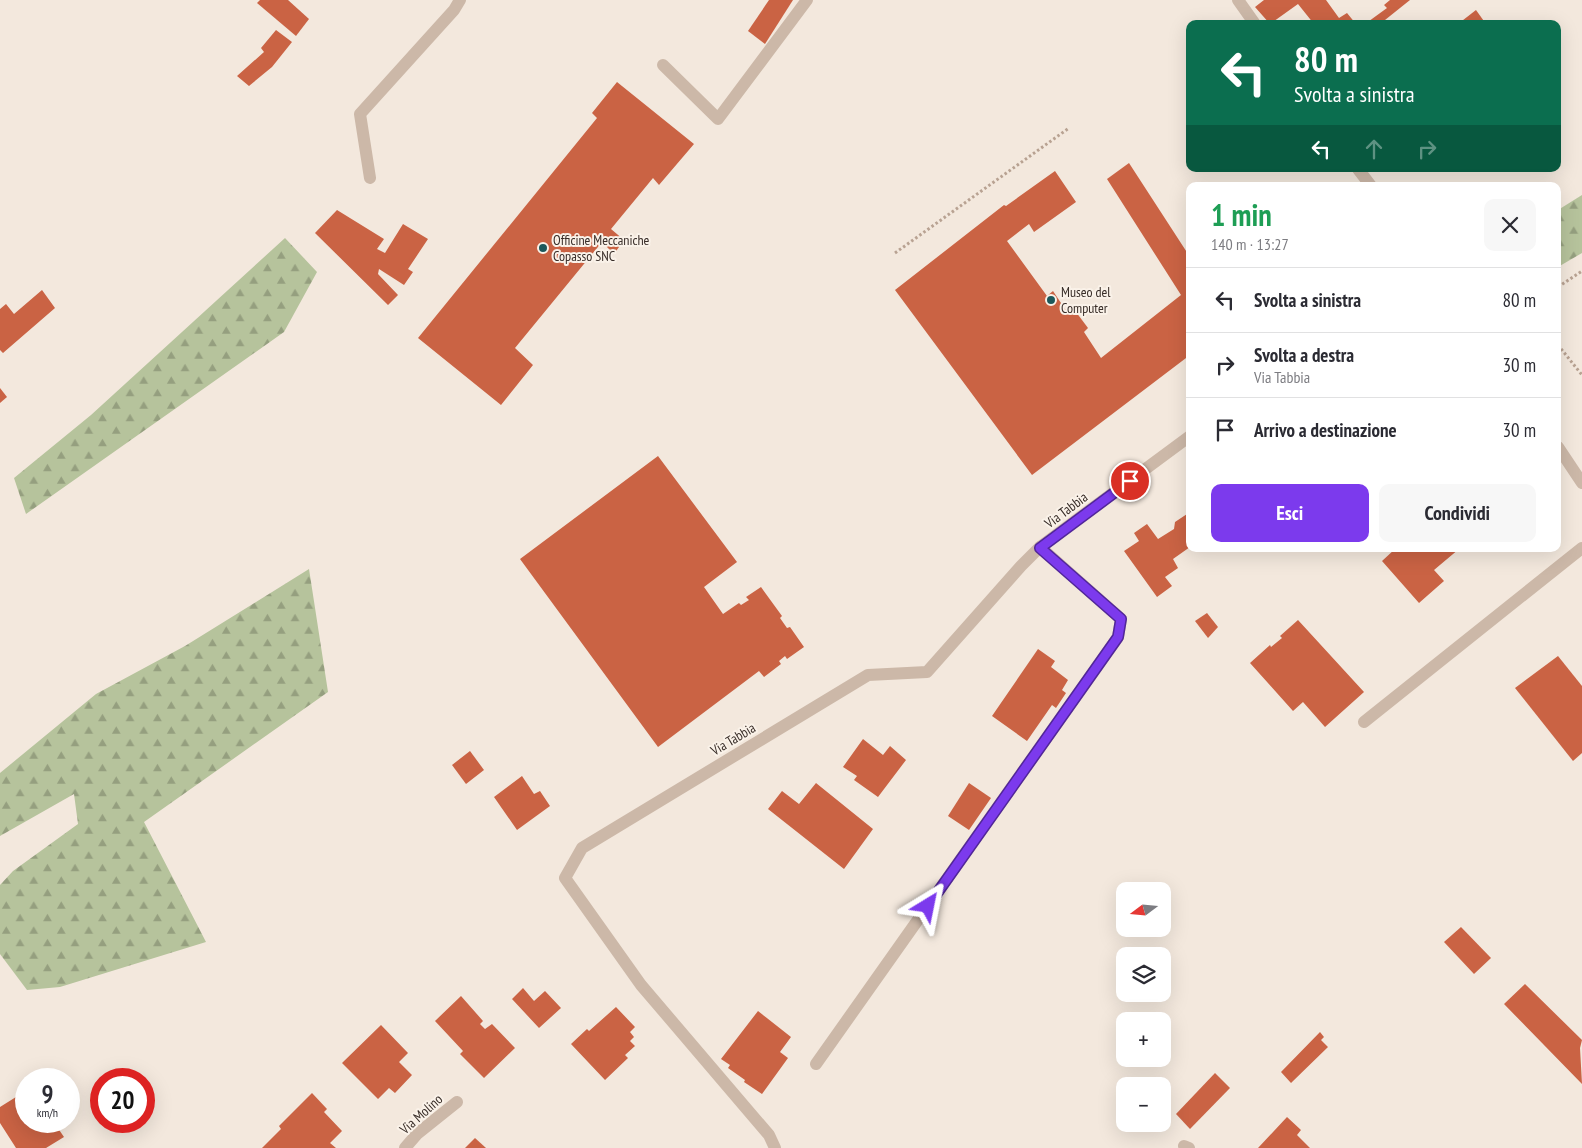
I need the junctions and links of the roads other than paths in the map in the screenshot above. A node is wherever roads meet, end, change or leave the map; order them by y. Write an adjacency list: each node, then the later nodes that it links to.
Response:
1 (460, 0): 7 (street)
2 (807, 0): 5 (street)
3 (1238, 0): 4 (street)
4 (1251, 20)
5 (663, 65)
6 (1360, 172): 8 (street)
7 (370, 178)
8 (1368, 182)
9 (1186, 439): 12 (street, Via Tabbia)
10 (1561, 452): 11 (street)
11 (1582, 483)
12 (1040, 548): 15 (street); 18 (street, Via Tabbia)
13 (1582, 548): 14 (street)
14 (1364, 722)
15 (816, 1064)
16 (457, 1102): 17 (street, Via Molino)
17 (405, 1148)
18 (775, 1148)

